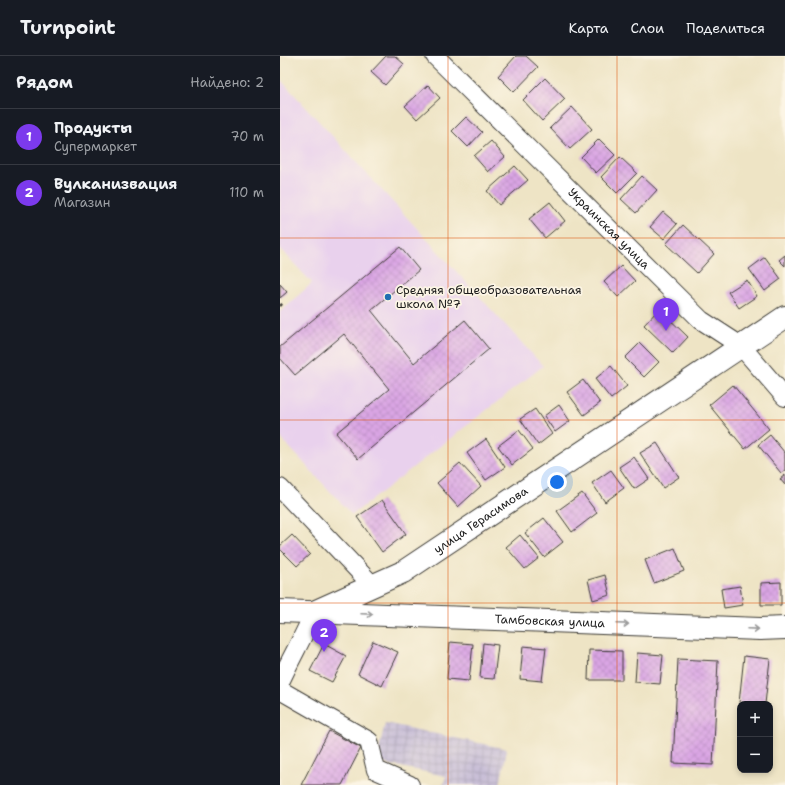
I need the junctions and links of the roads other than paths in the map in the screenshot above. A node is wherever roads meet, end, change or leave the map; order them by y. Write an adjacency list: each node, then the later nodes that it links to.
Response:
1 (435, 56): 3 (street, Украинская улица)
2 (785, 317): 3 (main road, улица Герасимова)
3 (741, 346): 4 (street, Украинская улица); 6 (main road, улица Герасимова)
4 (785, 397)
5 (280, 488): 6 (street)
6 (373, 586): 8 (main road, улица Герасимова)
7 (280, 612): 8 (main road, Тамбовская улица)
8 (314, 612): 9 (main road, Тамбовская улица, one-way to 9); 10 (street)
9 (785, 628)
10 (280, 682)
11 (280, 690): 12 (street)
12 (410, 785)

